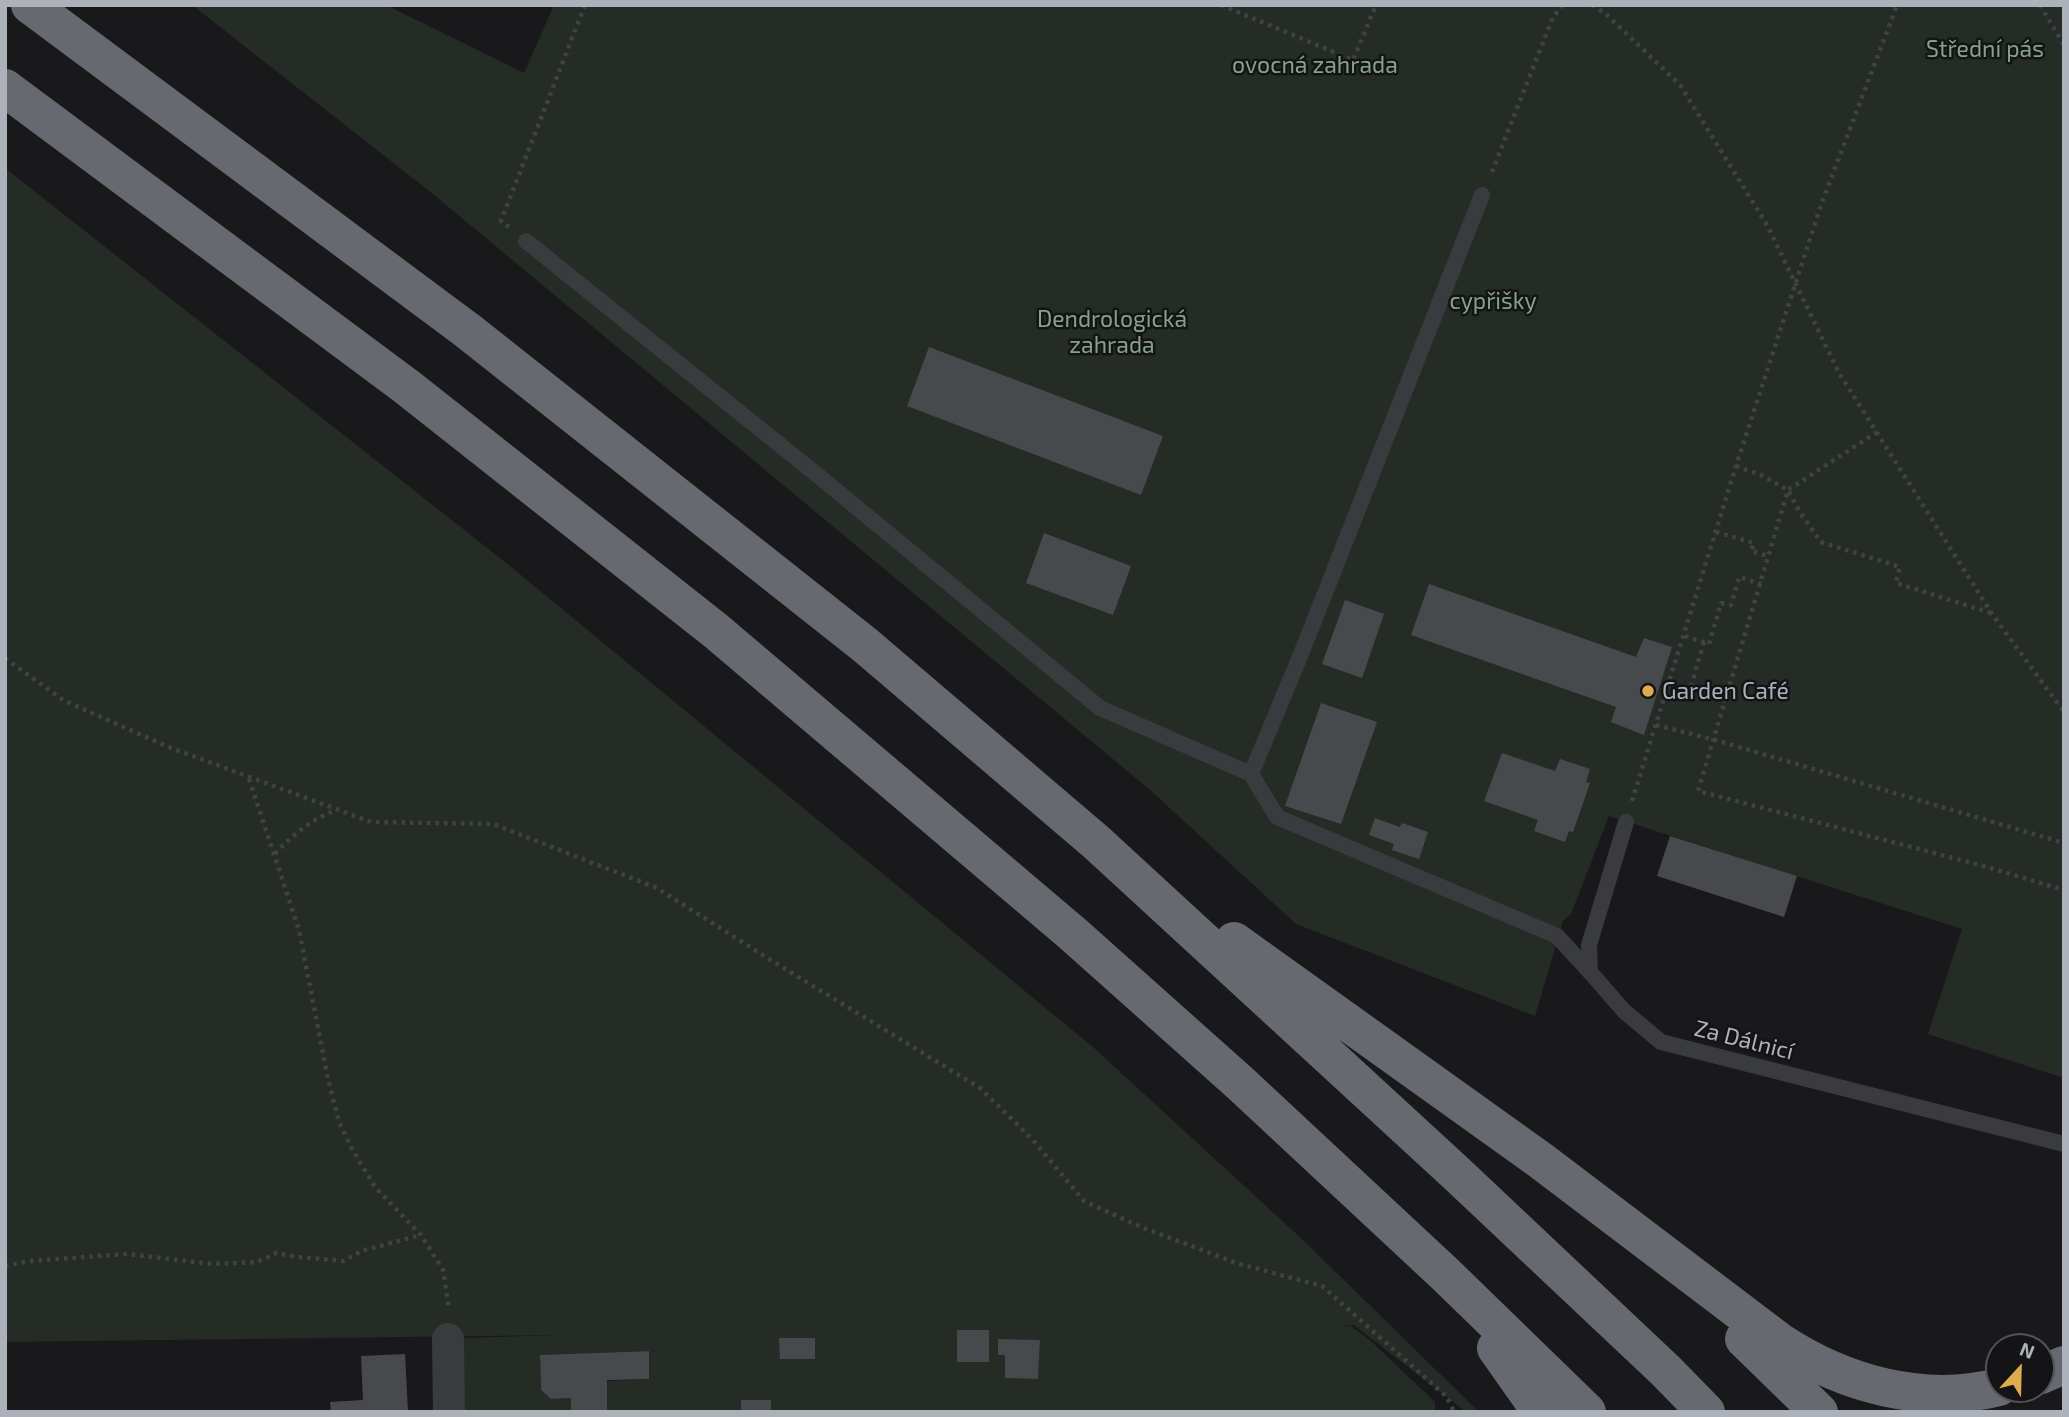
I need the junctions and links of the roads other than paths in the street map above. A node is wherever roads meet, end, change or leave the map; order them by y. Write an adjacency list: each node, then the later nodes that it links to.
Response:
1 (30, 5): 7 (highway)
2 (5, 88): 11 (highway)
3 (1482, 195): 5 (lane)
4 (526, 241): 5 (lane)
5 (1251, 774): 8 (lane, Za Dálnicí)
6 (1626, 822): 8 (lane)
7 (1096, 842): 10 (highway); 17 (highway)
8 (1590, 972): 9 (lane, Za Dálnicí)
9 (2064, 1144)
10 (1540, 1160): 13 (highway); 18 (highway)
11 (1445, 1274): 15 (highway); 16 (highway)
12 (448, 1339): 14 (street)
13 (1985, 1389)
14 (449, 1412)
15 (1541, 1412)
16 (1587, 1412)
17 (1706, 1412)
18 (1819, 1412)

